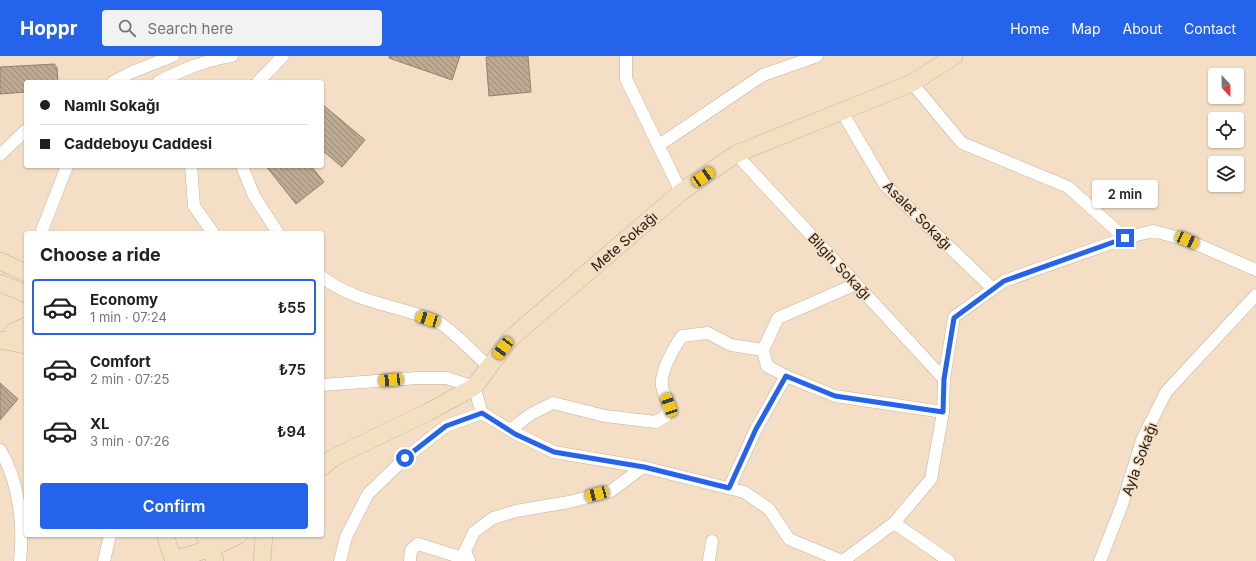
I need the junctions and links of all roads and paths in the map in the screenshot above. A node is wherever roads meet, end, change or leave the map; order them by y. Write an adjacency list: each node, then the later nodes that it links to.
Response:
1 (173, 56): 8 (street)
2 (232, 56): 9 (street)
3 (283, 56): 10 (street)
4 (287, 56): 11 (street)
5 (626, 56): 15 (street)
6 (817, 56): 15 (street)
7 (954, 56): 12 (main road, Mete Sokağı)
8 (117, 80)
9 (162, 80)
10 (260, 80)
11 (272, 80)
12 (912, 83): 13 (main road, Mete Sokağı); 25 (street)
13 (842, 112): 16 (main road, Mete Sokağı); 32 (street, Asalet Sokağı)
14 (24, 132): 17 (street)
15 (659, 145): 21 (street)
16 (736, 154): 21 (main road, Mete Sokağı); 31 (street, Bilgin Sokağı)
17 (0, 155)
18 (66, 168): 22 (street)
19 (191, 168): 23 (street)
20 (243, 168): 24 (street)
21 (681, 192): 38 (main road, Mete Sokağı)
22 (42, 231)
23 (212, 231)
24 (277, 231)
25 (1125, 238): 27 (street); 32 (street)
26 (0, 261): 28 (main road)
27 (1256, 270)
28 (24, 272)
29 (324, 278): 38 (street)
30 (0, 283): 33 (main road)
31 (856, 284): 37 (street); 40 (street, Bilgin Sokağı)
32 (992, 288): 40 (street)
33 (24, 293)
34 (1256, 295): 67 (street, Ayla Sokağı)
35 (13, 332): 36 (main road)
36 (24, 343)
37 (763, 350): 39 (street); 45 (street)
38 (489, 367): 42 (main road, Mete Sokağı)
39 (786, 376): 43 (street); 49 (street)
40 (944, 379): 43 (street)
41 (324, 385): 42 (street)
42 (474, 387): 44 (street); 47 (main road, Mete Sokağı)
43 (943, 412): 50 (street)
44 (482, 413): 45 (street); 62 (street)
45 (510, 430): 48 (street)
46 (0, 450): 59 (street)
47 (324, 465)
48 (644, 467): 49 (street); 58 (street)
49 (729, 488): 65 (street)
50 (894, 523): 65 (street); 66 (street)
51 (110, 537): 60 (street)
52 (166, 537): 61 (main road)
53 (234, 537): 56 (main road)
54 (264, 537): 57 (main road)
55 (712, 541): 64 (street)
56 (210, 548): 61 (main road)
57 (260, 559)
58 (469, 560): 63 (street)
59 (20, 561)
60 (104, 561)
61 (174, 561)
62 (340, 561)
63 (410, 561)
64 (709, 561)
65 (843, 561)
66 (949, 561)
67 (1100, 561)

